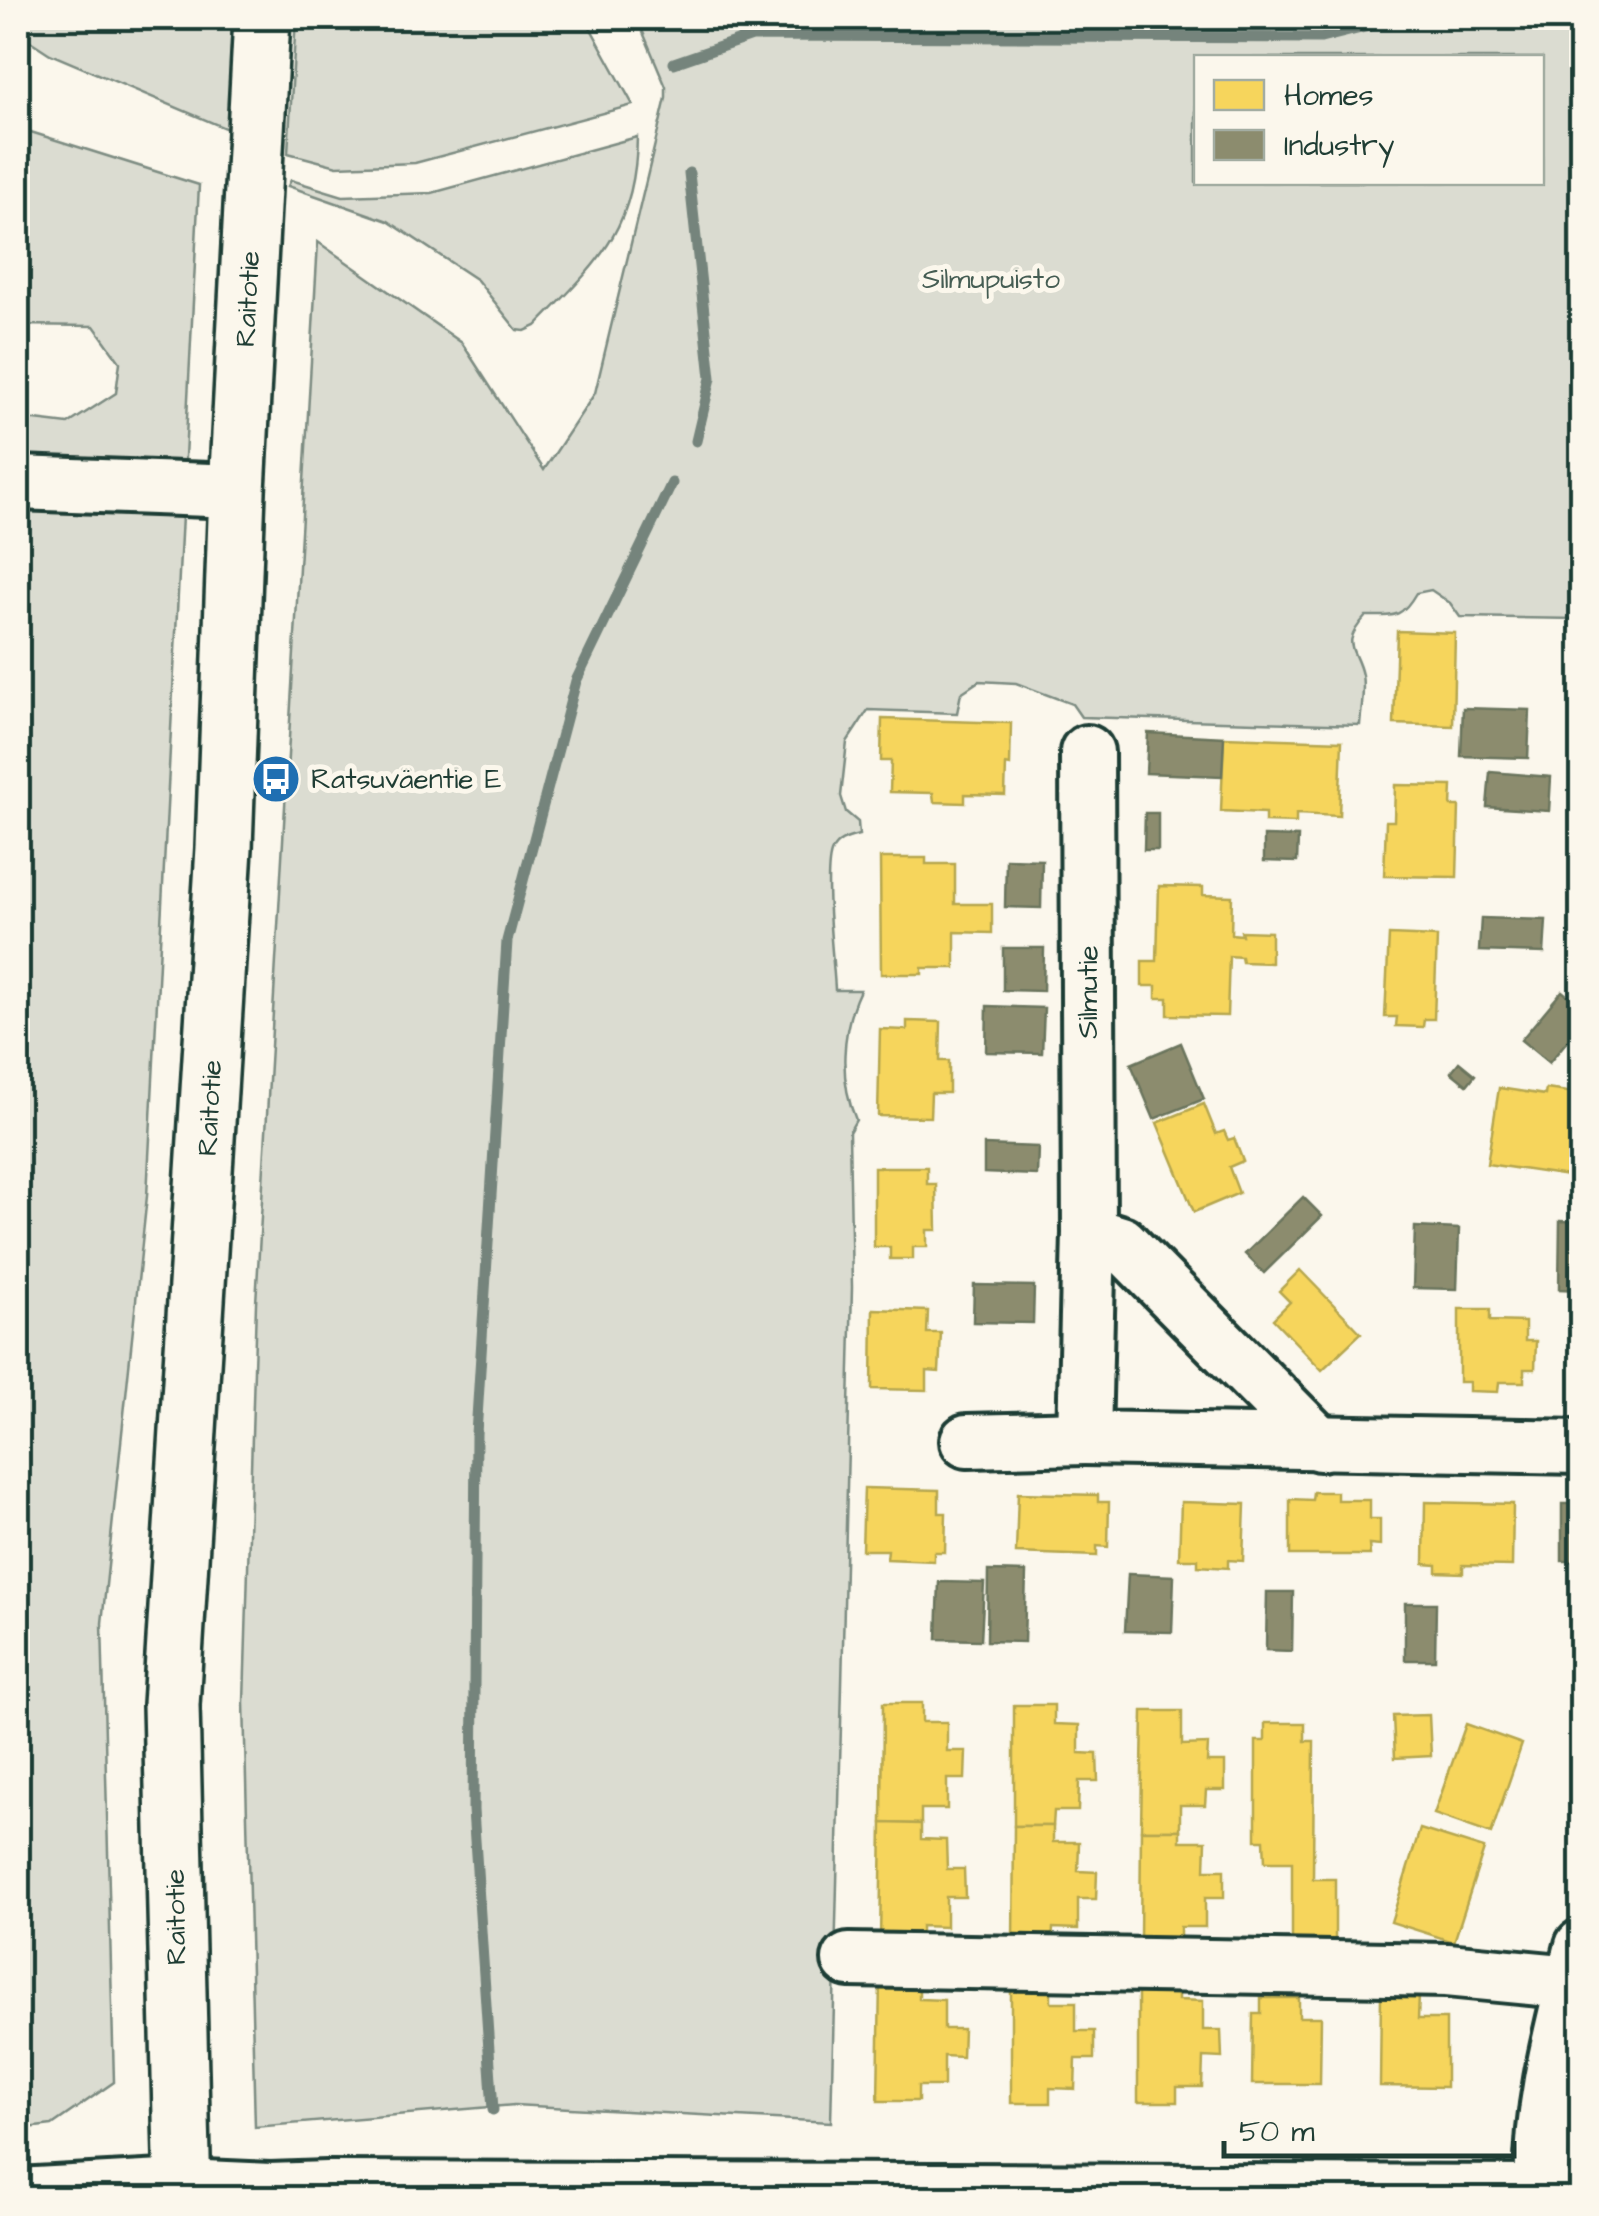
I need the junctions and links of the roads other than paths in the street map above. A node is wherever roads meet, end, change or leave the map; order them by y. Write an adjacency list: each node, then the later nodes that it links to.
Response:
1 (262, 18): 3 (main road, Raitotie)
2 (18, 483): 3 (street)
3 (238, 491): 12 (main road, Raitotie)
4 (1087, 752): 5 (street, Silmutie)
5 (1089, 1233): 6 (street, Silmutie); 8 (street)
6 (1084, 1438): 7 (street); 8 (street)
7 (968, 1441)
8 (1320, 1444): 9 (street)
9 (1582, 1447)
10 (849, 1960): 11 (street)
11 (1577, 1964): 14 (street)
12 (182, 2192): 13 (street); 14 (street)
13 (18, 2194)
14 (1542, 2195)

